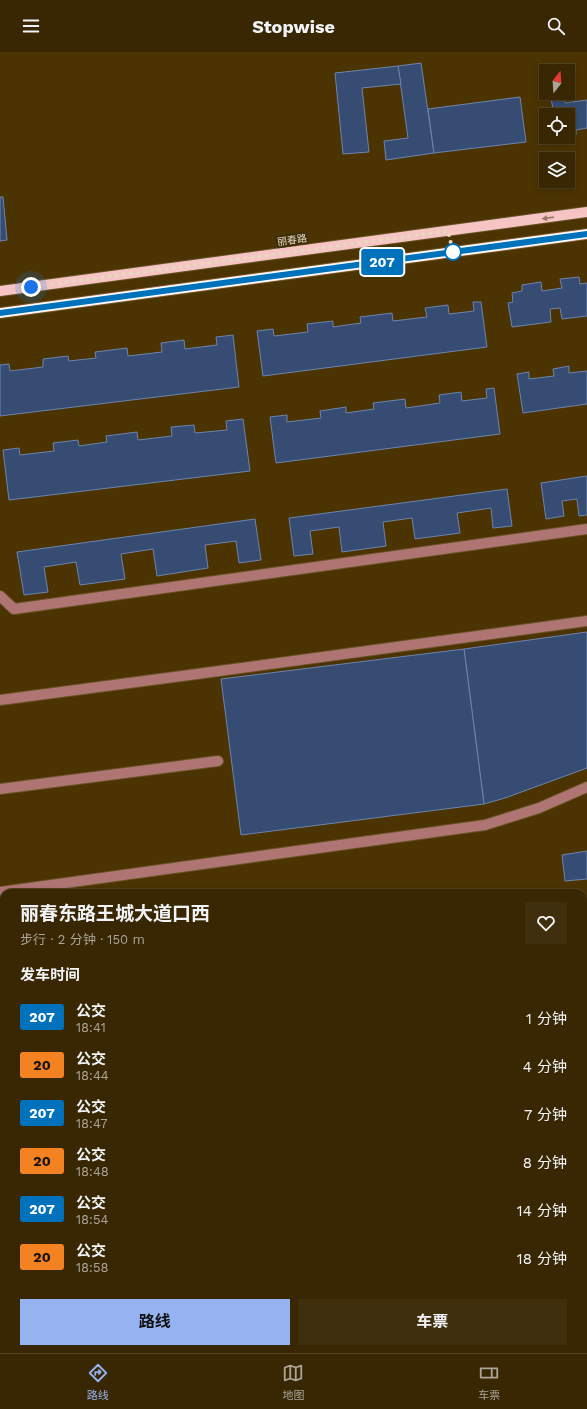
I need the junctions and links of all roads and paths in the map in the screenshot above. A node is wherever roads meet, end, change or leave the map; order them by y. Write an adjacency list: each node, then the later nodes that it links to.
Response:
1 (587, 212): 3 (main road, 丽春路, one-way to 3)
2 (587, 234): 4 (main road)
3 (0, 291)
4 (0, 313)
5 (587, 529): 6 (street)
6 (0, 596)
7 (587, 621): 8 (street)
8 (0, 700)
9 (218, 761): 11 (street)
10 (587, 787): 12 (street)
11 (0, 789)
12 (22, 889)

